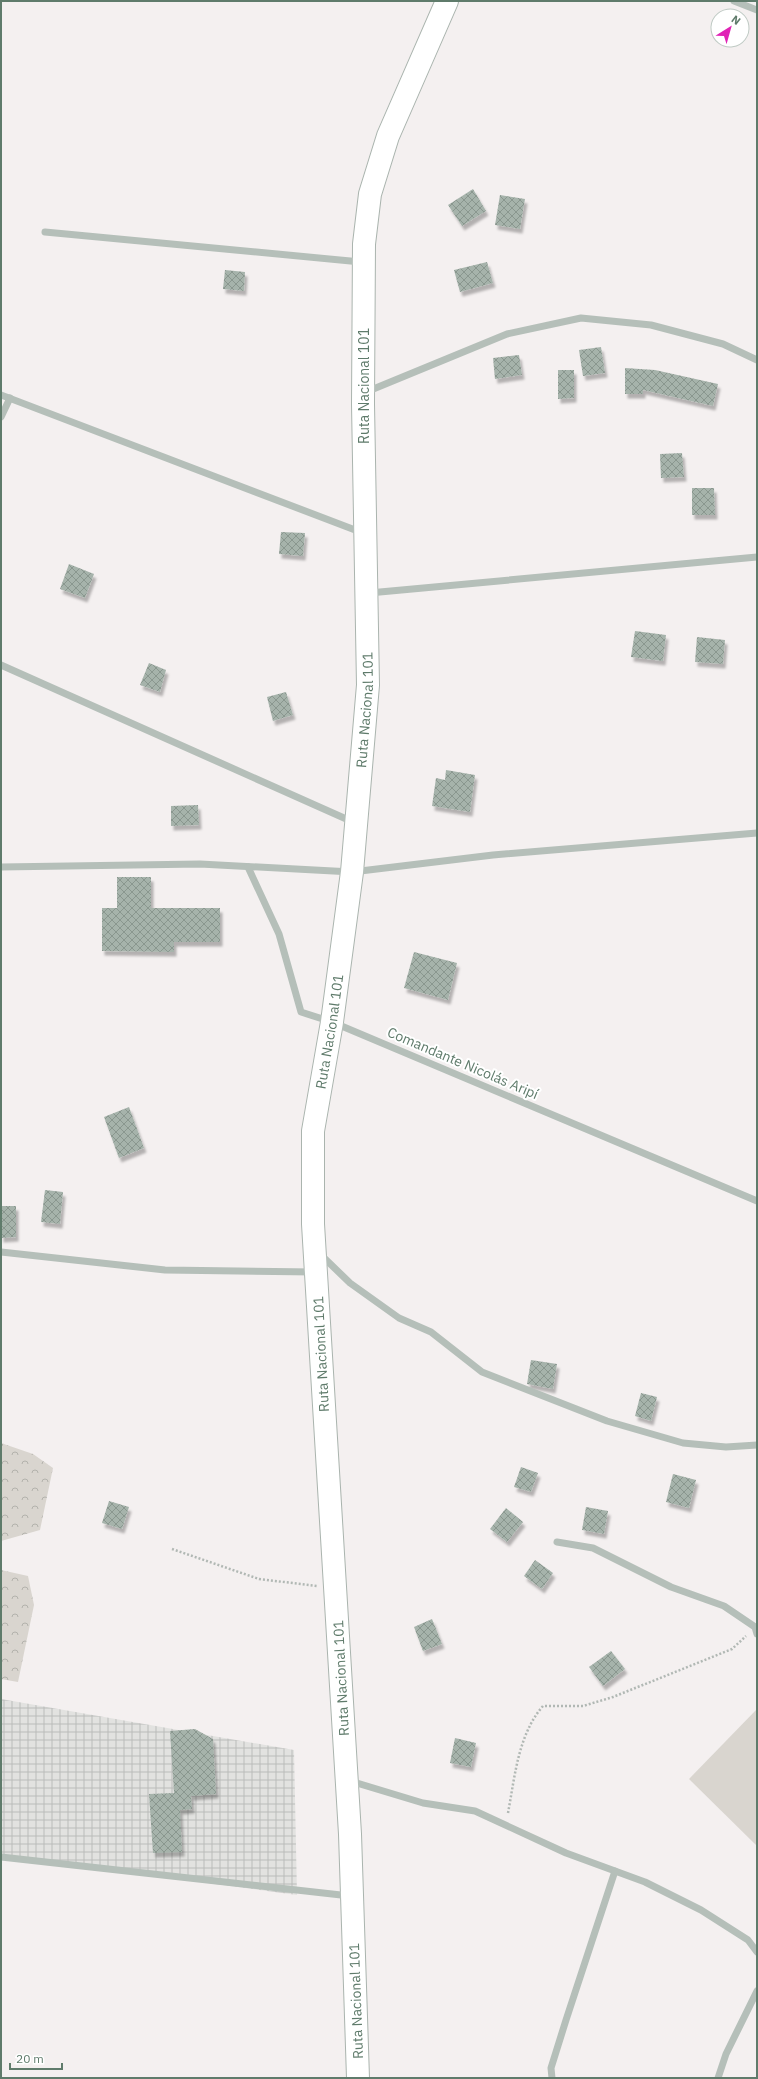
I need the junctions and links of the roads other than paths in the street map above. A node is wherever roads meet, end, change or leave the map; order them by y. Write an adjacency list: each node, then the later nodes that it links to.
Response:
1 (447, 1): 5 (main road, Ruta Nacional 101)
2 (734, 1): 3 (street)
3 (757, 10)
4 (45, 232): 5 (street)
5 (363, 262): 7 (main road, Ruta Nacional 101)
6 (757, 360): 7 (street)
7 (364, 393): 11 (main road, Ruta Nacional 101)
8 (1, 395): 9 (street)
9 (10, 398): 10 (street); 11 (street)
10 (1, 417)
11 (365, 534): 13 (main road, Ruta Nacional 101)
12 (757, 557): 13 (street)
13 (366, 594): 15 (main road, Ruta Nacional 101)
14 (1, 666): 15 (street)
15 (357, 823): 19 (main road, Ruta Nacional 101)
16 (757, 833): 19 (street)
17 (248, 866): 18 (street); 19 (street); 20 (street, Comandante Nicolás Aripí)
18 (1, 868)
19 (352, 872): 20 (main road, Ruta Nacional 101)
20 (332, 1022): 21 (street, Comandante Nicolás Aripí); 22 (main road, Ruta Nacional 101)
21 (757, 1202)
22 (315, 1249): 24 (main road, Ruta Nacional 101); 25 (street)
23 (1, 1252): 24 (street)
24 (316, 1272): 28 (main road, Ruta Nacional 101)
25 (757, 1445)
26 (557, 1542): 27 (street)
27 (756, 1630)
28 (346, 1780): 30 (street); 31 (main road, Ruta Nacional 101)
29 (1, 1857): 31 (street)
30 (615, 1871): 32 (street); 35 (street)
31 (352, 1896): 34 (main road, Ruta Nacional 101)
32 (757, 1952)
33 (757, 1991): 36 (street)
34 (358, 2078)
35 (552, 2078)
36 (718, 2078)

